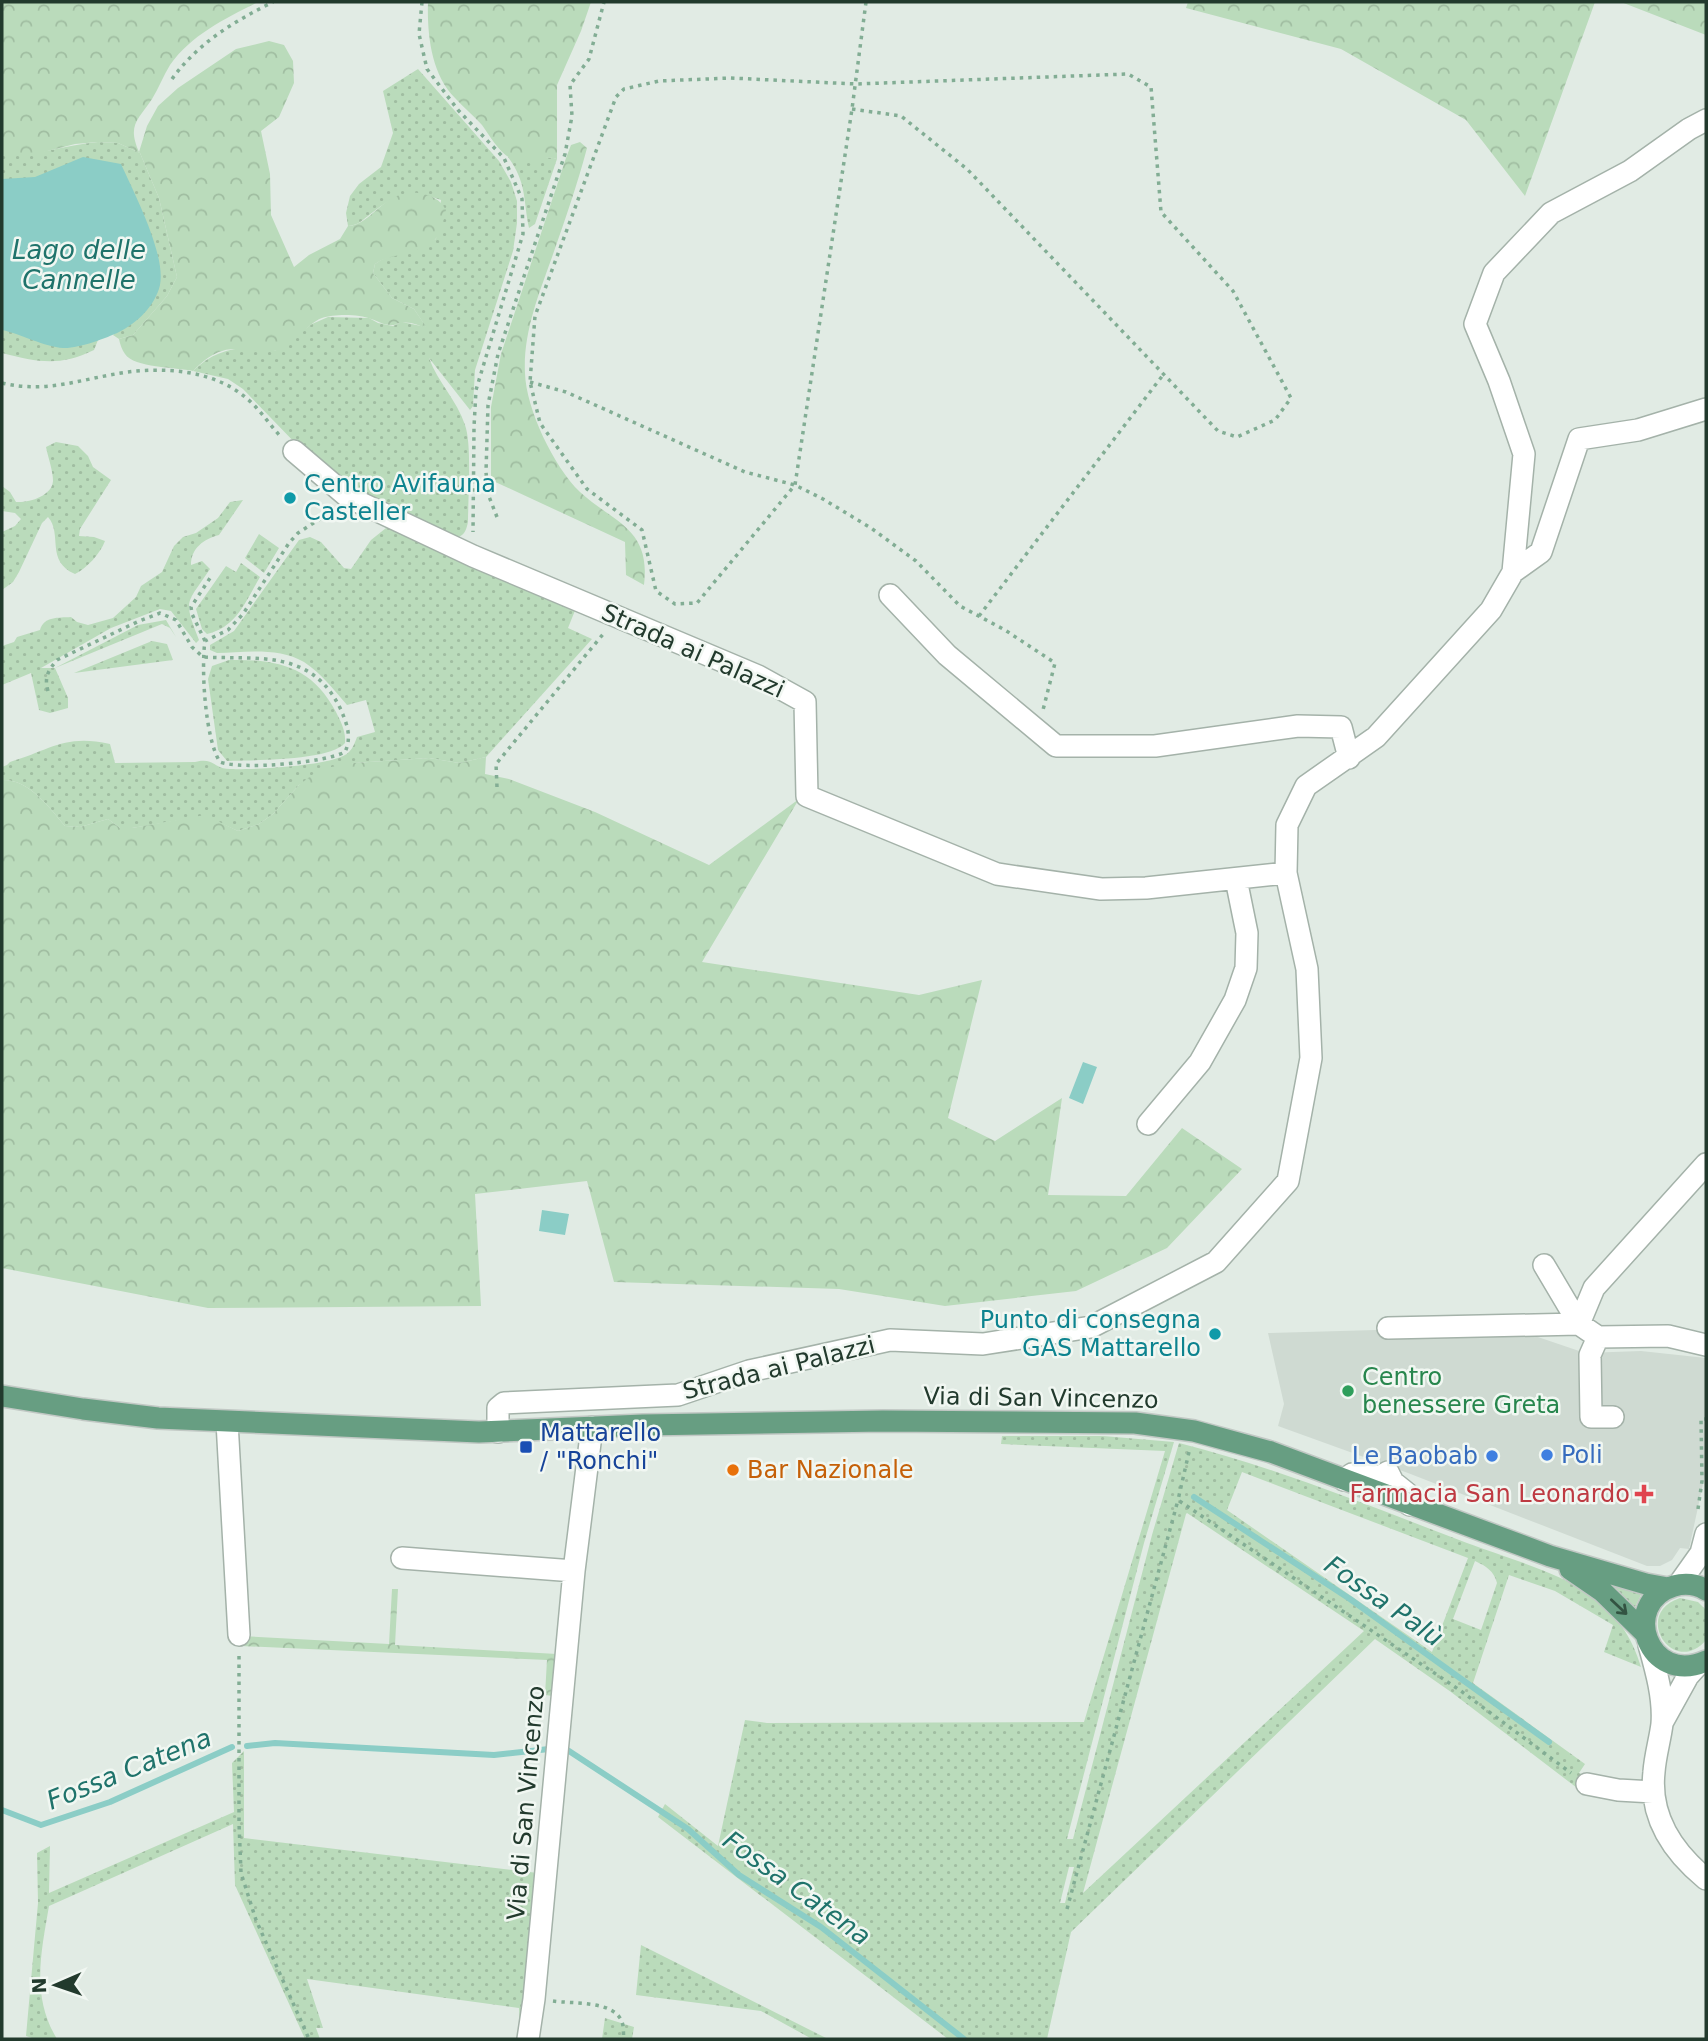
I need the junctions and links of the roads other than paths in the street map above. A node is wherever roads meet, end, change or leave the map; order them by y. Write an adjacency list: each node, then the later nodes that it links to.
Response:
1 (1706, 120): 4 (street, Strada ai Palazzi)
2 (1706, 410): 4 (street, Strada ai Palazzi)
3 (294, 451): 8 (street, Strada ai Palazzi)
4 (1513, 572): 6 (street, Strada ai Palazzi)
5 (890, 595): 6 (street)
6 (1349, 758): 7 (street, Strada ai Palazzi)
7 (1286, 873): 8 (street, Strada ai Palazzi); 17 (street, Strada ai Palazzi)
8 (1236, 879): 9 (street)
9 (1148, 1124)
10 (1706, 1164): 12 (street)
11 (1544, 1265): 12 (street)
12 (1579, 1324): 13 (street); 15 (street)
13 (1388, 1328)
14 (1706, 1345): 15 (street)
15 (1594, 1346): 18 (street)
16 (2, 1396): 19 (main road, Via di San Vincenzo)
17 (534, 1402): 21 (street); 22 (street, Strada ai Palazzi)
18 (1613, 1417)
19 (227, 1422): 22 (main road, Via di San Vincenzo); 29 (street)
20 (592, 1427): 21 (main road, Via di San Vincenzo); 24 (main road, Via di San Vincenzo); 26 (street, Via di San Vincenzo)
21 (534, 1431): 22 (main road, Via di San Vincenzo)
22 (498, 1432)
23 (1705, 1553): 27 (street)
24 (1550, 1556): 27 (main road, Via di San Vincenzo); 30 (main road, Via di San Vincenzo, one-way to 30)
25 (402, 1558): 26 (street)
26 (574, 1571): 36 (street, Via di San Vincenzo)
27 (1673, 1586): 28 (main road, Via di San Vincenzo); 30 (main road)
28 (1706, 1590)
29 (239, 1635)
30 (1647, 1639): 31 (main road, Via di San Vincenzo); 32 (street)
31 (1702, 1664): 32 (street)
32 (1662, 1723): 34 (street)
33 (1587, 1784): 34 (street)
34 (1653, 1792): 35 (street)
35 (1706, 1879)
36 (528, 2039)

